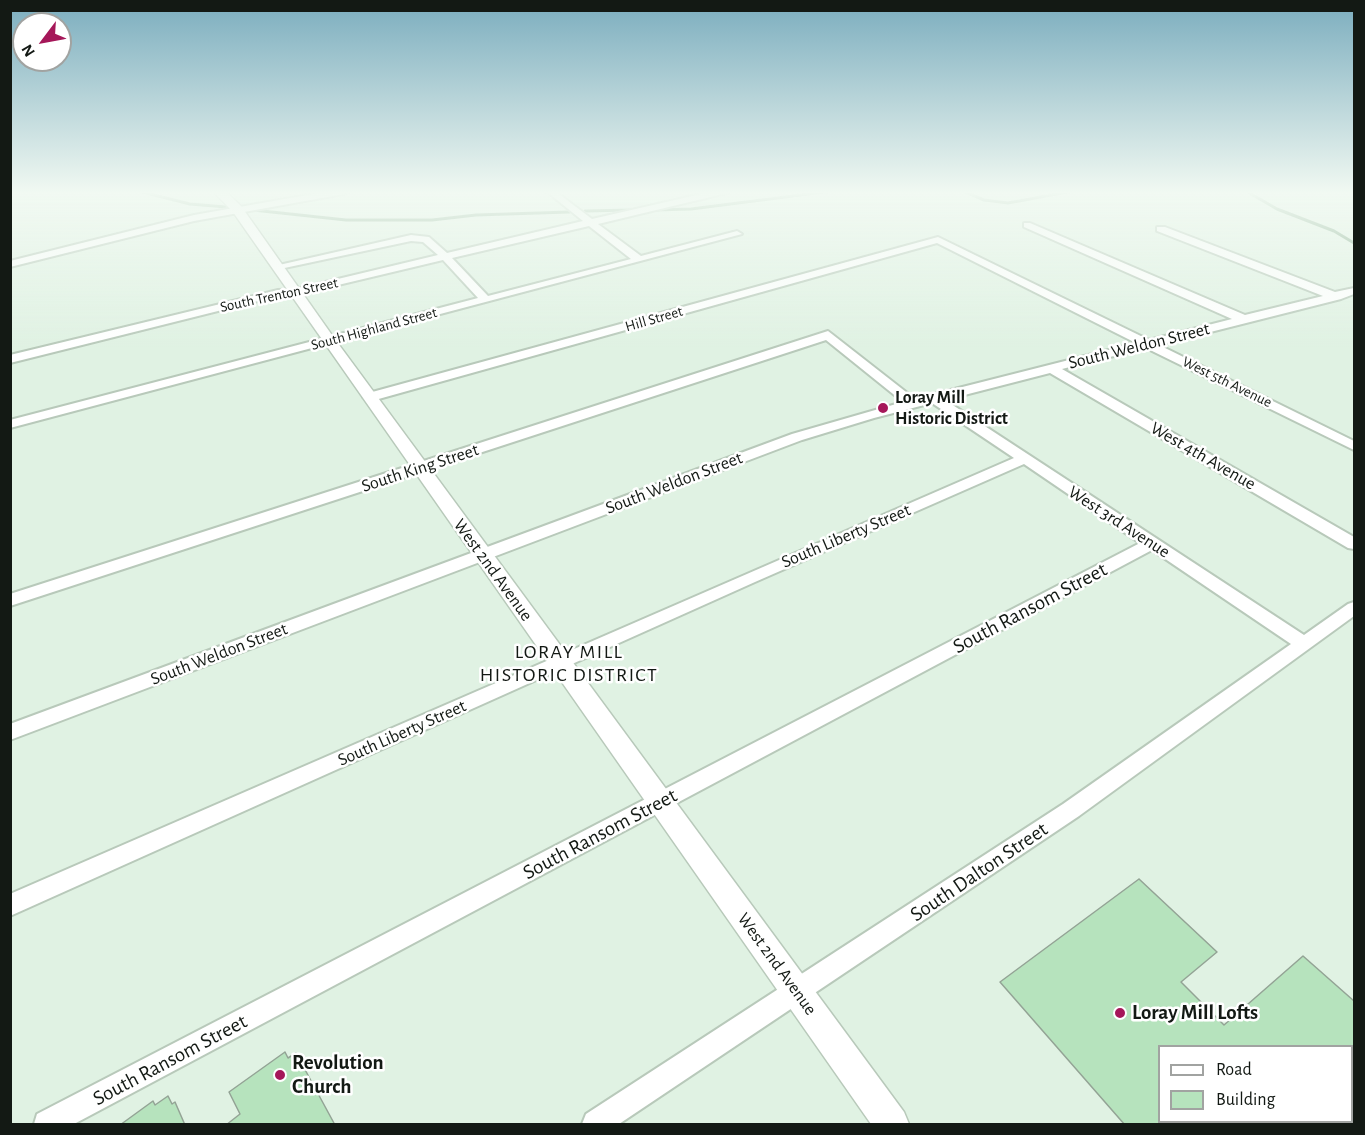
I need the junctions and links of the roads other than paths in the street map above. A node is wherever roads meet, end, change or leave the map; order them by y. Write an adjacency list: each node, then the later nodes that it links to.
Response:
1 (95, 244): 14 (street)
2 (262, 244): 15 (street, West 2nd Avenue)
3 (385, 244): 15 (street)
4 (430, 244): 12 (street)
5 (502, 244): 12 (street, South Trenton Street)
6 (619, 244): 13 (street)
7 (698, 244): 13 (street, South Highland Street)
8 (924, 244): 26 (street, Hill Street)
9 (946, 244): 23 (street, West 5th Avenue)
10 (1071, 244): 21 (street)
11 (1200, 244): 18 (street)
12 (445, 258): 17 (street, South Trenton Street); 20 (street)
13 (638, 259): 20 (street, South Highland Street)
14 (10, 264)
15 (279, 268): 17 (street, West 2nd Avenue)
16 (1354, 291): 18 (street, South Weldon Street)
17 (296, 292): 22 (street, West 2nd Avenue); 24 (street, South Trenton Street)
18 (1334, 296): 19 (street); 21 (street, South Weldon Street)
19 (1354, 298)
20 (485, 299): 22 (street, South Highland Street)
21 (1243, 319): 23 (street, South Weldon Street)
22 (329, 341): 26 (street, West 2nd Avenue); 29 (street, South Highland Street)
23 (1147, 343): 25 (street, South Weldon Street); 30 (street, West 5th Avenue)
24 (10, 359)
25 (1051, 369): 27 (street, South Weldon Street); 34 (street, West 4th Avenue)
26 (370, 398): 32 (street, West 2nd Avenue)
27 (935, 399): 28 (street, South Weldon Street); 31 (street, West 3rd Avenue)
28 (913, 404): 32 (street, South King Street); 35 (street, South Weldon Street)
29 (10, 424)
30 (1354, 446)
31 (1024, 459): 33 (street, West 3rd Avenue); 39 (street, South Liberty Street)
32 (421, 468): 35 (street, West 2nd Avenue); 36 (street, South King Street)
33 (1153, 543): 38 (street, West 3rd Avenue); 41 (street, South Ransom Street)
34 (1354, 544)
35 (482, 555): 39 (street, West 2nd Avenue); 40 (street, South Weldon Street)
36 (10, 600)
37 (1354, 608): 38 (street, South Dalton Street)
38 (1304, 644): 43 (street, South Dalton Street)
39 (560, 663): 41 (street, West 2nd Avenue); 42 (street, South Liberty Street)
40 (10, 732)
41 (661, 802): 43 (street, West 2nd Avenue); 44 (street, South Ransom Street)
42 (10, 905)
43 (798, 993): 45 (street, South Dalton Street); 46 (street, West 2nd Avenue)
44 (47, 1125)
45 (596, 1125)
46 (892, 1125)

